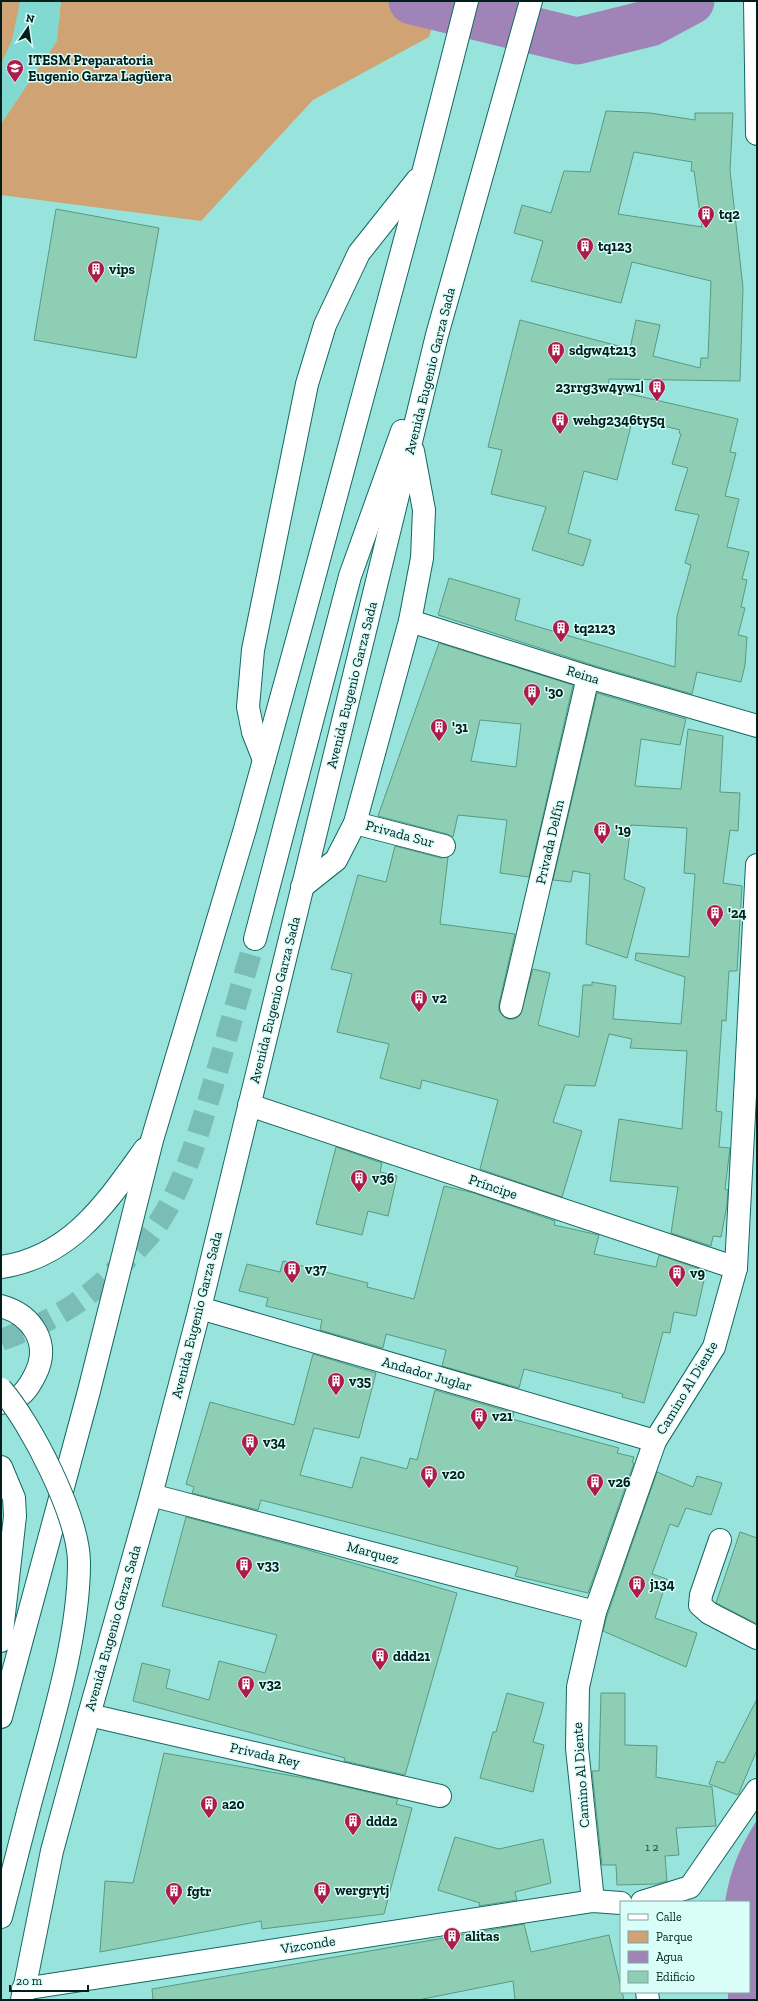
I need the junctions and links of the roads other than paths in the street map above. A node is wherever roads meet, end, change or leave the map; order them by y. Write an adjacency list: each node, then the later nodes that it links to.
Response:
1 (467, 1): 5 (main road)
2 (531, 1): 6 (main road, Avenida Eugenio Garza Sada)
3 (755, 1): 4 (main road)
4 (757, 134)
5 (423, 173): 11 (main road); 11 (main road)
6 (437, 335): 7 (main road, Avenida Eugenio Garza Sada); 16 (main road)
7 (411, 444): 8 (main road); 15 (main road, Avenida Eugenio Garza Sada)
8 (410, 621): 9 (main road, Reina); 12 (main road)
9 (588, 677): 10 (main road, Reina); 17 (main road, Privada Delfín)
10 (757, 726)
11 (264, 760): 19 (main road)
12 (355, 822): 13 (main road, Privada Sur); 15 (main road)
13 (444, 846)
14 (757, 864): 21 (main road, Camino Al Diente)
15 (302, 887): 18 (main road, Avenida Eugenio Garza Sada)
16 (254, 939)
17 (511, 1007)
18 (250, 1105): 21 (main road, Príncipe); 23 (main road, Avenida Eugenio Garza Sada)
19 (152, 1140): 20 (main road); 34 (main road)
20 (1, 1267)
21 (736, 1268): 26 (main road, Camino Al Diente)
22 (1, 1306): 25 (main road)
23 (200, 1308): 26 (main road, Andador Juglar); 28 (main road, Avenida Eugenio Garza Sada)
24 (1, 1389): 40 (main road, bridge)
25 (1, 1403)
26 (655, 1441): 30 (main road, Camino Al Diente)
27 (1, 1467): 32 (main road)
28 (151, 1494): 30 (main road, Marquez); 33 (main road, Avenida Eugenio Garza Sada)
29 (720, 1540): 31 (main road)
30 (595, 1612): 37 (main road, Camino Al Diente)
31 (757, 1638)
32 (1, 1641)
33 (89, 1715): 36 (main road, Privada Rey); 41 (main road, Avenida Eugenio Garza Sada)
34 (1, 1717)
35 (757, 1790): 38 (main road)
36 (440, 1796)
37 (593, 1901): 39 (main road, Vizconde); 41 (main road, Vizconde)
38 (645, 1901)
39 (620, 1903)
40 (1, 1917)
41 (22, 1995)

